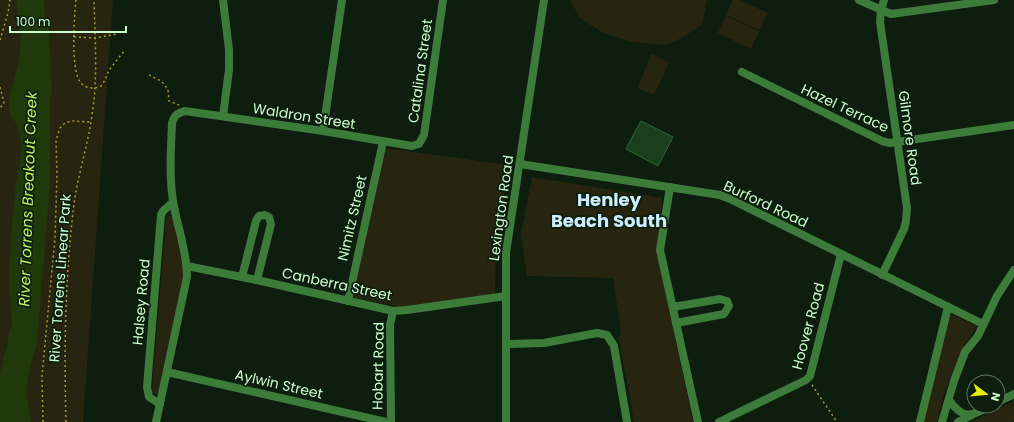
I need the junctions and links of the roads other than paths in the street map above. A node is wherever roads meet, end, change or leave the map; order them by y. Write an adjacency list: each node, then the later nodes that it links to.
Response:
1 (223, 0): 10 (street)
2 (342, 0): 12 (street)
3 (443, 0): 15 (street, Catalina Street)
4 (544, 0): 16 (street, Lexington Road)
5 (859, 0): 8 (street)
6 (884, 0): 8 (street, Gilmore Road)
7 (994, 0): 8 (street)
8 (881, 10): 14 (street, Gilmore Road)
9 (742, 72): 14 (street, Hazel Terrace)
10 (223, 116): 12 (street, Waldron Street); 18 (street, Waldron Street)
11 (1014, 125): 14 (street, Hazel Terrace)
12 (323, 131): 13 (street, Waldron Street)
13 (383, 142): 15 (street, Waldron Street); 26 (street, Nimitz Street)
14 (898, 142): 22 (street, Gilmore Road)
15 (419, 144)
16 (520, 164): 17 (street, Burford Road); 25 (street, Lexington Road)
17 (670, 187): 19 (street, Burford Road); 27 (street)
18 (173, 202): 20 (street); 35 (street, Halsey Road)
19 (841, 254): 22 (street, Burford Road); 43 (street, Hoover Road)
20 (187, 266): 23 (street, Canberra Street); 33 (street)
21 (1014, 270): 31 (street)
22 (882, 275): 28 (street, Burford Road)
23 (242, 277): 24 (street, Canberra Street); 24 (street)
24 (257, 280): 26 (street, Canberra Street)
25 (506, 296): 29 (street, Canberra Street); 32 (street, Lexington Road)
26 (348, 301): 29 (street, Canberra Street)
27 (673, 307): 30 (street); 30 (street)
28 (948, 307): 31 (street, Burford Road); 44 (street)
29 (393, 311): 39 (street, Hobart Road)
30 (676, 323): 42 (street)
31 (983, 324): 34 (street)
32 (506, 344): 40 (street, Lexington Road); 41 (street)
33 (167, 372): 35 (street); 38 (street, Aylwin Street)
34 (949, 400): 36 (street); 45 (street)
35 (160, 404): 37 (street)
36 (973, 415): 46 (street)
37 (156, 422)
38 (386, 422)
39 (390, 422)
40 (506, 422)
41 (627, 422)
42 (698, 422)
43 (719, 422)
44 (920, 422)
45 (942, 422)
46 (958, 422)

